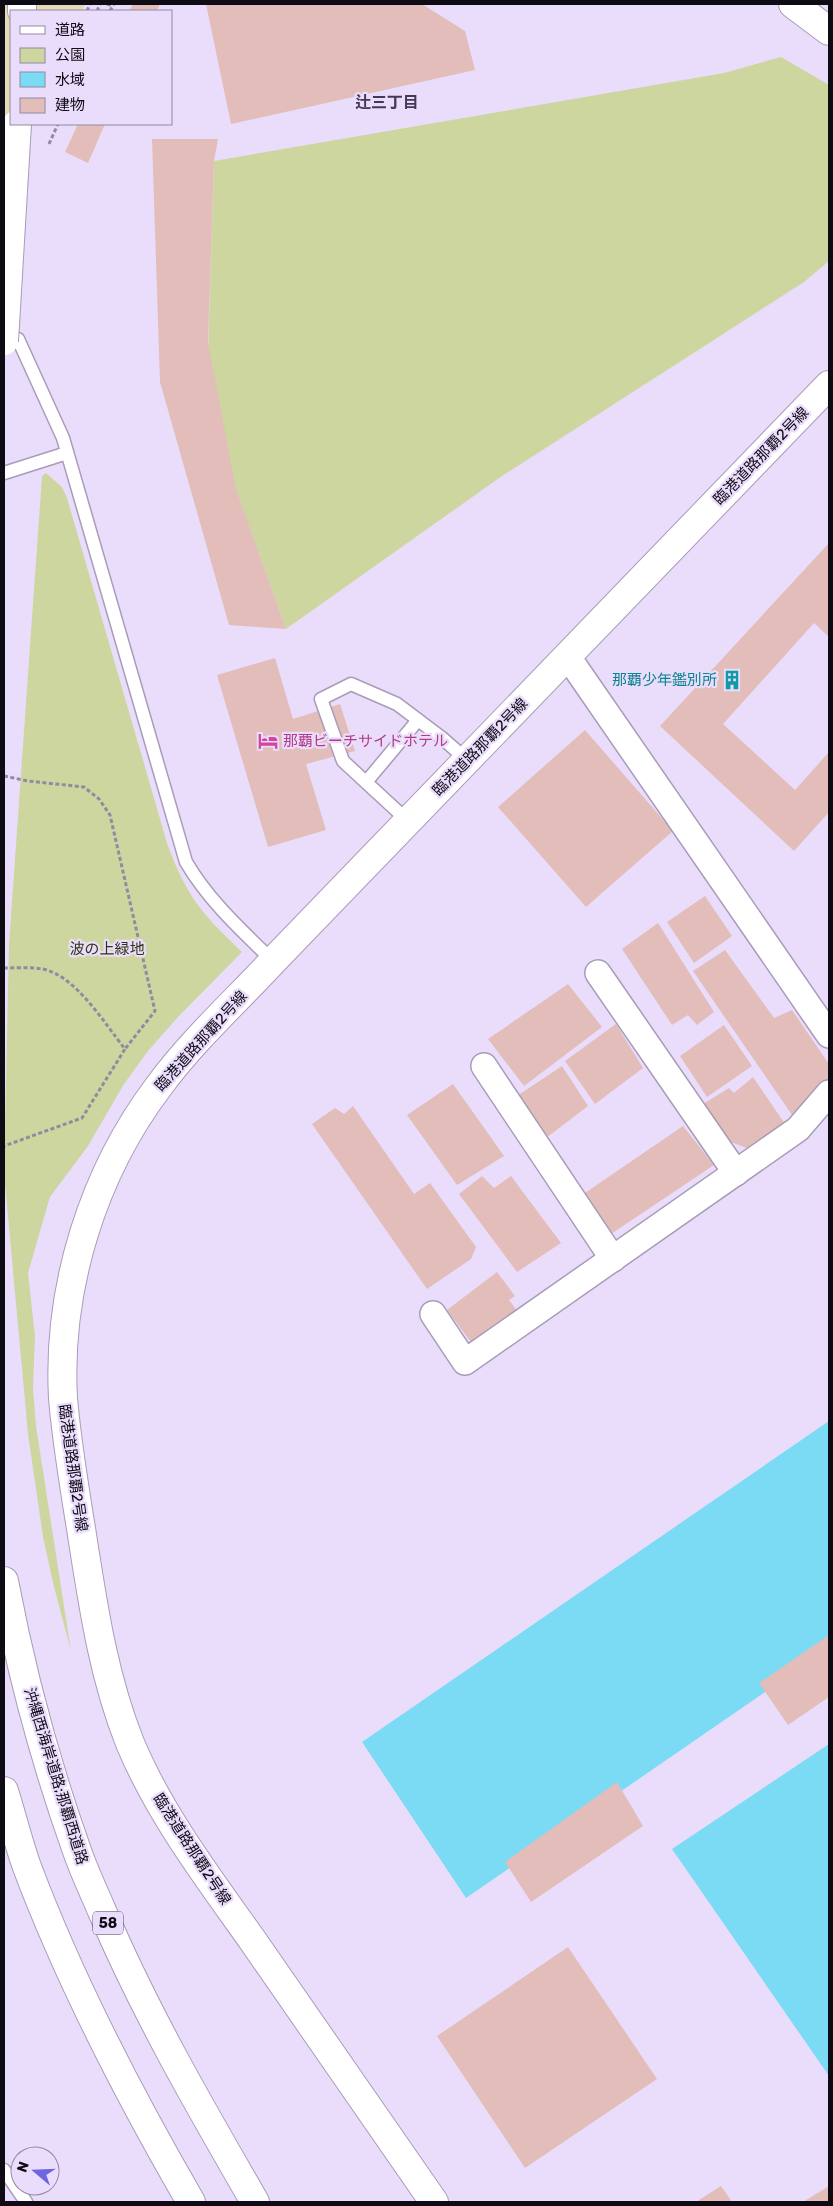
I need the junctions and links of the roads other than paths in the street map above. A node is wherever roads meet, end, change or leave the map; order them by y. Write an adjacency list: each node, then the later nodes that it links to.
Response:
1 (793, 4): 2 (main road)
2 (829, 32)
3 (17, 125): 4 (main road, bridge)
4 (11, 340): 6 (lane)
5 (829, 385): 8 (main road, 臨港道路那覇2号線)
6 (68, 453): 7 (lane); 13 (lane)
7 (4, 473)
8 (568, 657): 10 (main road, 臨港道路那覇2号線); 15 (street)
9 (418, 720): 10 (lane); 11 (lane); 11 (lane)
10 (467, 760): 12 (main road, 臨港道路那覇2号線)
11 (368, 781): 12 (lane)
12 (408, 821): 13 (main road, 臨港道路那覇2号線)
13 (273, 961): 27 (main road, 臨港道路那覇2号線)
14 (598, 973): 18 (street)
15 (829, 1034)
16 (484, 1066): 19 (street)
17 (829, 1093): 18 (street)
18 (736, 1173): 19 (street)
19 (613, 1259): 20 (street)
20 (433, 1314)
21 (4, 1581): 26 (main road, 沖縄西海岸道路;那覇西道路 / 58)
22 (4, 1791): 25 (main road)
23 (4, 2170): 24 (lane)
24 (26, 2202)
25 (191, 2202)
26 (255, 2202)
27 (434, 2202)

